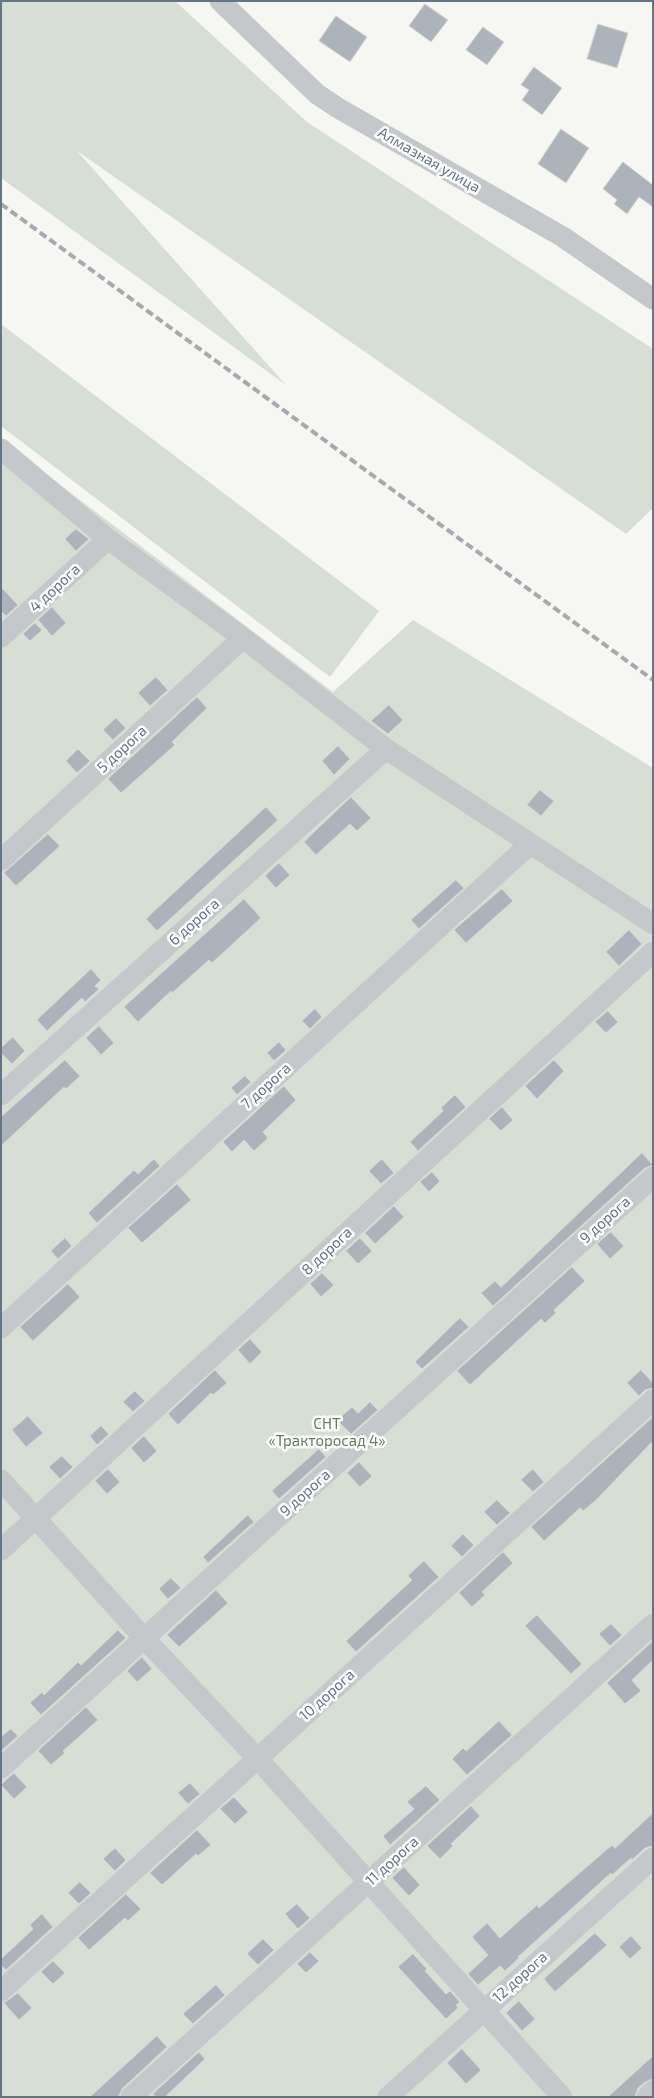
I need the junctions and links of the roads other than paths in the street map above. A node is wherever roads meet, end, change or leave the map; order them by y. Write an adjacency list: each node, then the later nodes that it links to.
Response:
1 (220, 1): 2 (street, Алмазная улица)
2 (653, 300)
3 (1, 449): 4 (street)
4 (108, 539): 5 (street, 4 дорога); 6 (street)
5 (1, 637)
6 (243, 638): 7 (street); 9 (street, 5 дорога)
7 (386, 749): 8 (street); 12 (street, 6 дорога)
8 (530, 844): 10 (street); 14 (street, 7 дорога)
9 (1, 860)
10 (653, 924)
11 (653, 952): 17 (street, 8 дорога)
12 (1, 1095)
13 (653, 1177): 20 (street, 9 дорога)
14 (1, 1328)
15 (653, 1400): 21 (street, 10 дорога)
16 (1, 1480): 17 (street)
17 (36, 1518): 18 (street, 8 дорога); 20 (street)
18 (1, 1550)
19 (653, 1624): 24 (street, 11 дорога)
20 (144, 1638): 21 (street); 22 (street, 9 дорога)
21 (257, 1758): 24 (street); 25 (street, 10 дорога)
22 (1, 1768)
23 (653, 1858): 26 (street, 12 дорога)
24 (368, 1882): 26 (street); 28 (street, 11 дорога)
25 (1, 1991)
26 (483, 2010): 29 (street, 12 дорога); 30 (street)
27 (653, 2091): 31 (street)
28 (131, 2097)
29 (388, 2097)
30 (562, 2097)
31 (647, 2097)

